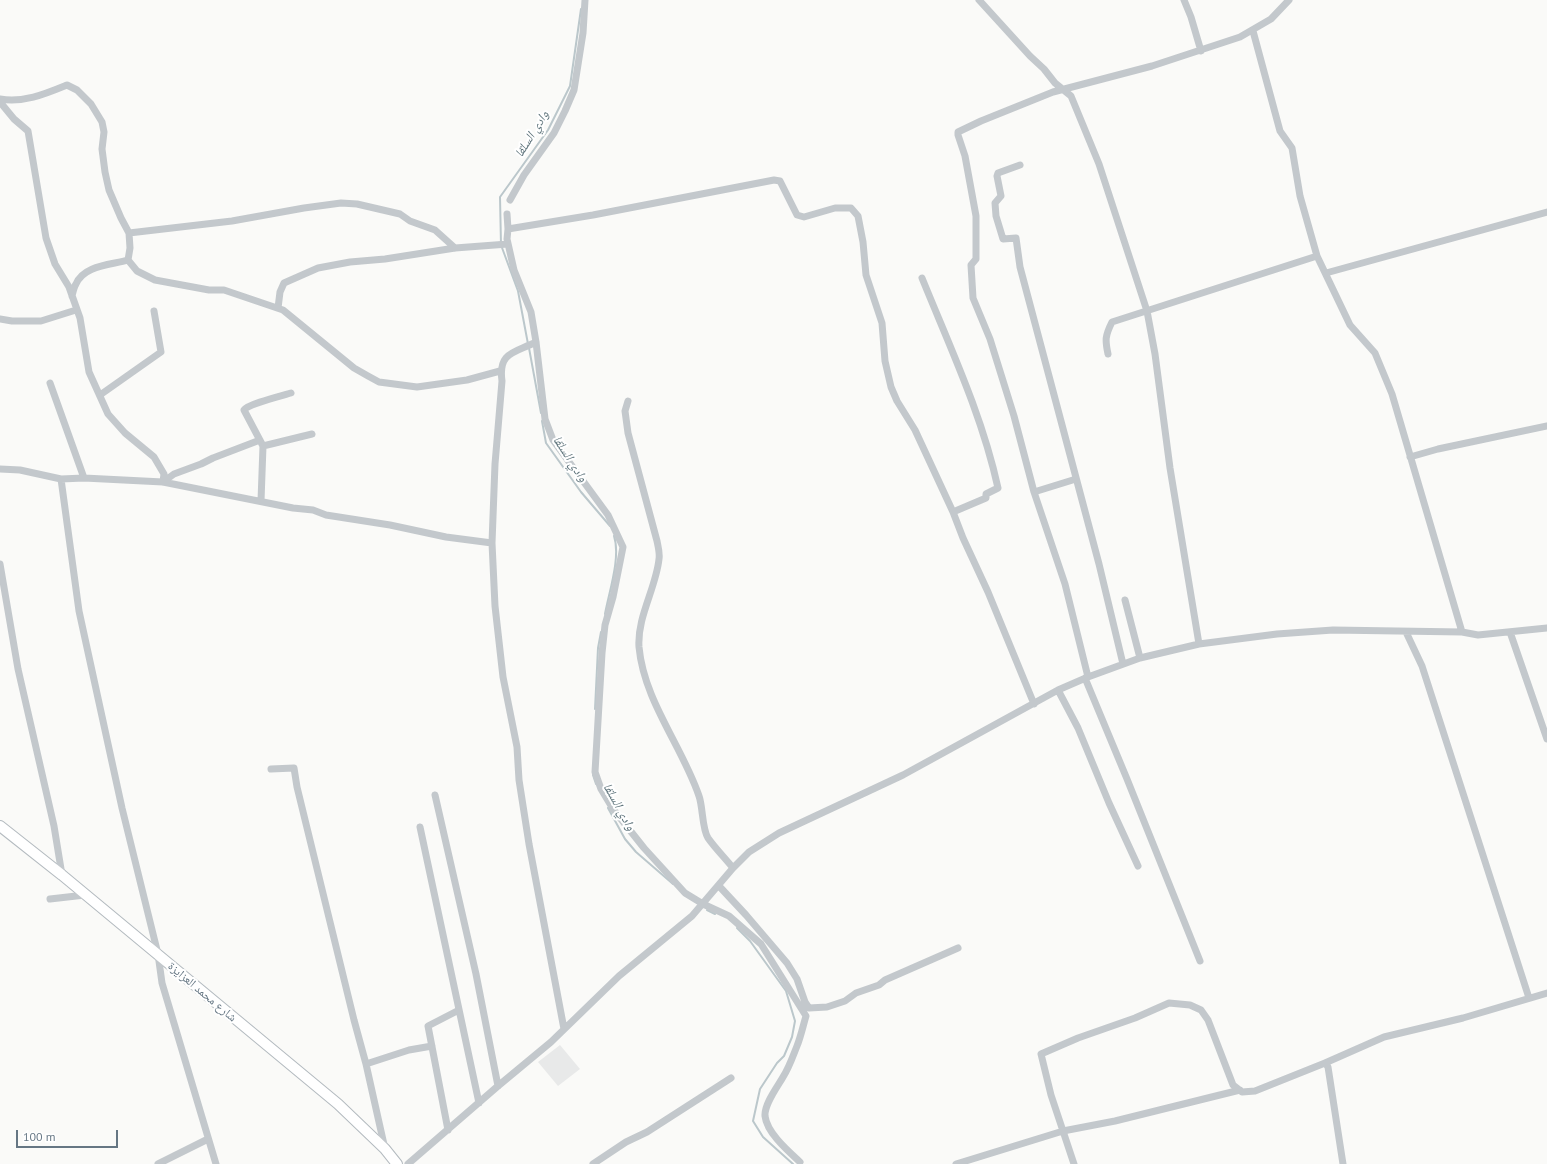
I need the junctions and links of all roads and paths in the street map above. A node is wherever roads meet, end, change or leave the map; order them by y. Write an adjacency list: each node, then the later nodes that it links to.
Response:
1 (585, 0): 10 (street)
2 (979, 0): 7 (street)
3 (1184, 0): 6 (street)
4 (1289, 0): 5 (street)
5 (1253, 31): 6 (street); 17 (street)
6 (1201, 51): 7 (street)
7 (1064, 89): 25 (street); 43 (street)
8 (0, 101): 14 (street); 21 (street)
9 (1020, 165): 41 (street)
10 (510, 200)
11 (1547, 212): 19 (street)
12 (507, 214): 13 (street)
13 (508, 229): 15 (street); 45 (street)
14 (129, 233): 16 (street); 18 (street)
15 (508, 244): 16 (street); 27 (street)
16 (455, 248): 22 (street)
17 (1317, 256): 19 (street); 25 (street)
18 (128, 260): 21 (street); 22 (street)
19 (1326, 273): 37 (street)
20 (922, 278): 45 (street)
21 (72, 296): 23 (street)
22 (278, 308): 29 (street)
23 (76, 310): 26 (street); 32 (street)
24 (154, 311): 32 (street)
25 (1147, 311): 28 (street); 53 (street)
26 (0, 319)
27 (536, 342): 29 (street); 70 (street)
28 (1108, 354)
29 (500, 371): 46 (street)
30 (50, 383): 39 (street)
31 (291, 393): 36 (street)
32 (100, 395): 42 (street)
33 (628, 401): 65 (street)
34 (1547, 426): 37 (street)
35 (312, 434): 36 (street)
36 (261, 443): 42 (street); 44 (street)
37 (1410, 457): 51 (street)
38 (0, 469): 40 (street)
39 (84, 478): 40 (street); 42 (street)
40 (61, 479): 72 (street)
41 (1076, 479): 43 (street); 55 (street)
42 (163, 482): 44 (street)
43 (1034, 492): 56 (street)
44 (261, 501): 46 (street)
45 (953, 512): 58 (street)
46 (492, 543): 77 (street)
47 (0, 564): 66 (street)
48 (1125, 600): 54 (street)
49 (1547, 628): 52 (street)
50 (1406, 632): 51 (street); 53 (street); 75 (street)
51 (1462, 632): 52 (street)
52 (1510, 632): 59 (street)
53 (1199, 644): 54 (street)
54 (1140, 658): 55 (street)
55 (1123, 664): 56 (street)
56 (1087, 677): 57 (street); 73 (street)
57 (1058, 690): 58 (street); 64 (street)
58 (1034, 704): 65 (street)
59 (1547, 739)
60 (271, 768): 80 (street)
61 (435, 795): 82 (street)
62 (0, 826): 66 (main road, شارع محمد العزايزة)
63 (420, 827): 76 (street)
64 (1138, 866)
65 (733, 868): 67 (street)
66 (62, 875): 68 (main road, شارع محمد العزايزة)
67 (719, 886): 70 (street); 71 (street)
68 (85, 895): 69 (street); 72 (main road, شارع محمد العزايزة)
69 (50, 899)
70 (703, 904): 77 (street); 89 (street)
71 (958, 948)
72 (158, 954): 87 (street); 88 (main road, شارع محمد العزايزة)
73 (1200, 961)
74 (1547, 993): 75 (street)
75 (1528, 998): 79 (street)
76 (460, 1010): 78 (street); 84 (street)
77 (564, 1029): 82 (street)
78 (432, 1046): 80 (street); 85 (street)
79 (1325, 1063): 83 (street); 97 (street)
80 (366, 1064): 88 (street)
81 (731, 1078): 94 (street)
82 (498, 1086): 84 (street)
83 (1240, 1090): 86 (street); 86 (street)
84 (479, 1103): 85 (street)
85 (448, 1130): 93 (street)
86 (1063, 1131): 95 (street); 96 (street)
87 (208, 1139): 90 (street); 91 (street)
88 (385, 1149): 92 (main road, شارع محمد العزايزة)
89 (800, 1162)
90 (158, 1164)
91 (216, 1164)
92 (397, 1164)
93 (408, 1164)
94 (593, 1164)
95 (956, 1164)
96 (1074, 1164)
97 (1343, 1164)

